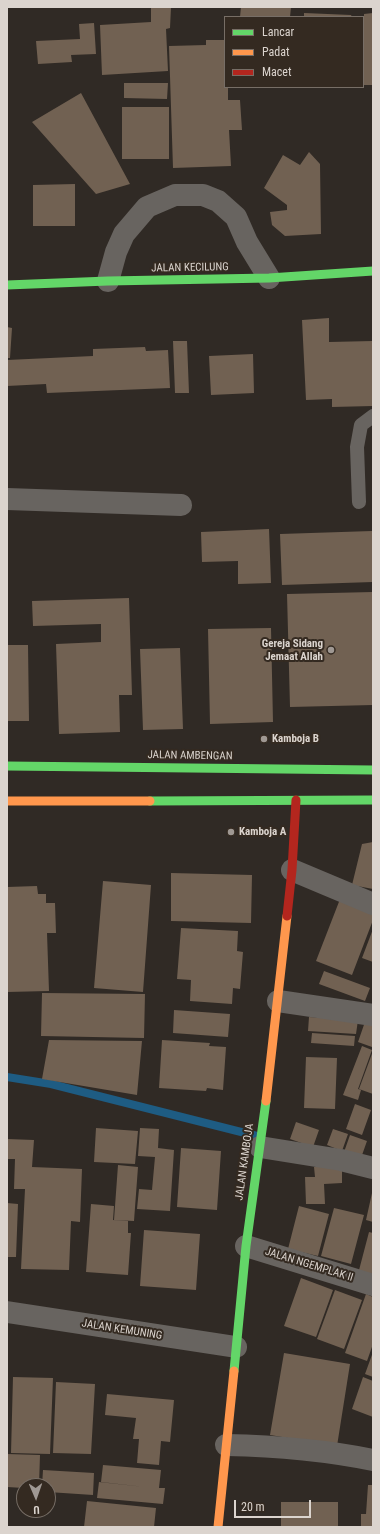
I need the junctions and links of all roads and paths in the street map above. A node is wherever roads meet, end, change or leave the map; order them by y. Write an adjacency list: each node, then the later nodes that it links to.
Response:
1 (373, 272): 2 (street, JALAN KECILUNG)
2 (269, 278): 3 (street, JALAN KECILUNG); 3 (street)
3 (108, 281): 4 (street, JALAN KECILUNG)
4 (7, 285)
5 (373, 416): 7 (lane)
6 (7, 499): 8 (street)
7 (359, 502)
8 (181, 505)
9 (7, 766): 10 (street, JALAN AMBENGAN)
10 (373, 770)
11 (7, 800): 12 (street)
12 (296, 800): 13 (street); 14 (street, JALAN KAMBOJA)
13 (373, 800)
14 (292, 870): 15 (street); 16 (street, JALAN KAMBOJA)
15 (373, 904)
16 (278, 1001): 17 (street); 18 (street, JALAN KAMBOJA)
17 (373, 1015)
18 (261, 1140): 19 (street); 20 (street, JALAN KAMBOJA)
19 (373, 1168)
20 (246, 1246): 21 (street, JALAN NGEMPLAK II); 23 (street, JALAN KAMBOJA)
21 (373, 1285)
22 (7, 1312): 23 (street, JALAN KEMUNING)
23 (236, 1348): 24 (street, JALAN KAMBOJA)
24 (226, 1445): 25 (street); 26 (street, JALAN KAMBOJA)
25 (373, 1460)
26 (218, 1527)

